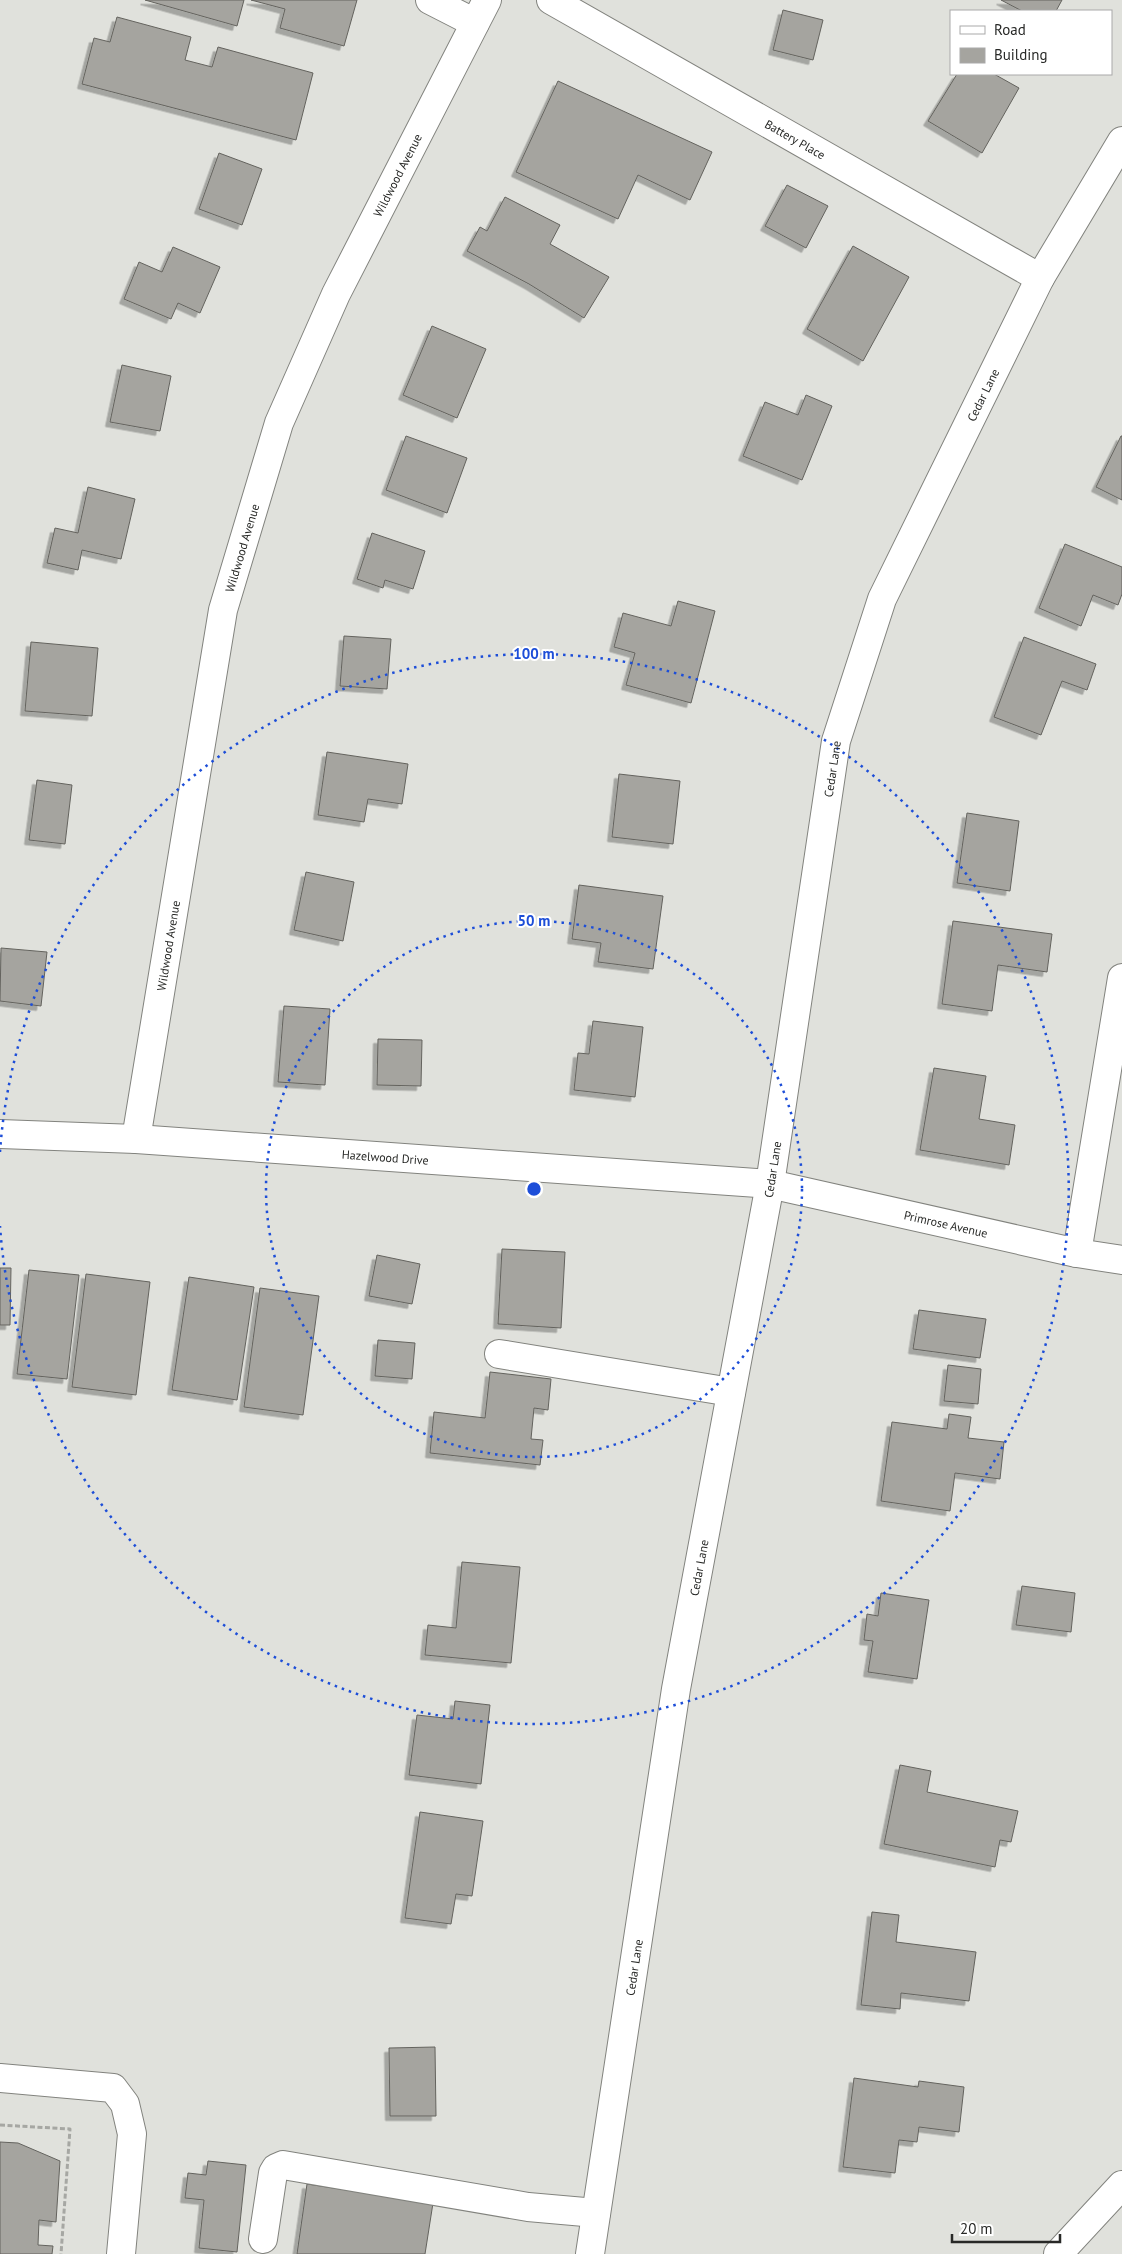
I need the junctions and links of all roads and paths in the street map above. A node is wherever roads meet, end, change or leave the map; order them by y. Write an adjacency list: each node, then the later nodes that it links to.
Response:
1 (430, 0): 3 (main road)
2 (552, 0): 5 (main road, Battery Place)
3 (481, 11): 8 (main road, Wildwood Avenue)
4 (1122, 142): 5 (main road, Cedar Lane)
5 (1040, 278): 9 (main road, Cedar Lane)
6 (1122, 978): 10 (main road)
7 (0, 1134): 8 (main road, Hazelwood Drive)
8 (136, 1139): 9 (main road, Hazelwood Drive)
9 (770, 1184): 10 (main road, Primrose Avenue); 13 (main road, Cedar Lane)
10 (1077, 1253): 11 (main road, Primrose Avenue)
11 (1122, 1260)
12 (499, 1354): 13 (main road)
13 (731, 1392): 17 (main road, Cedar Lane)
14 (0, 2078): 20 (main road)
15 (0, 2125): 19 (path)
16 (1122, 2185): 22 (main road)
17 (596, 2213): 18 (main road); 21 (main road, Cedar Lane)
18 (263, 2240)
19 (61, 2254)
20 (121, 2254)
21 (590, 2254)
22 (1058, 2254)

